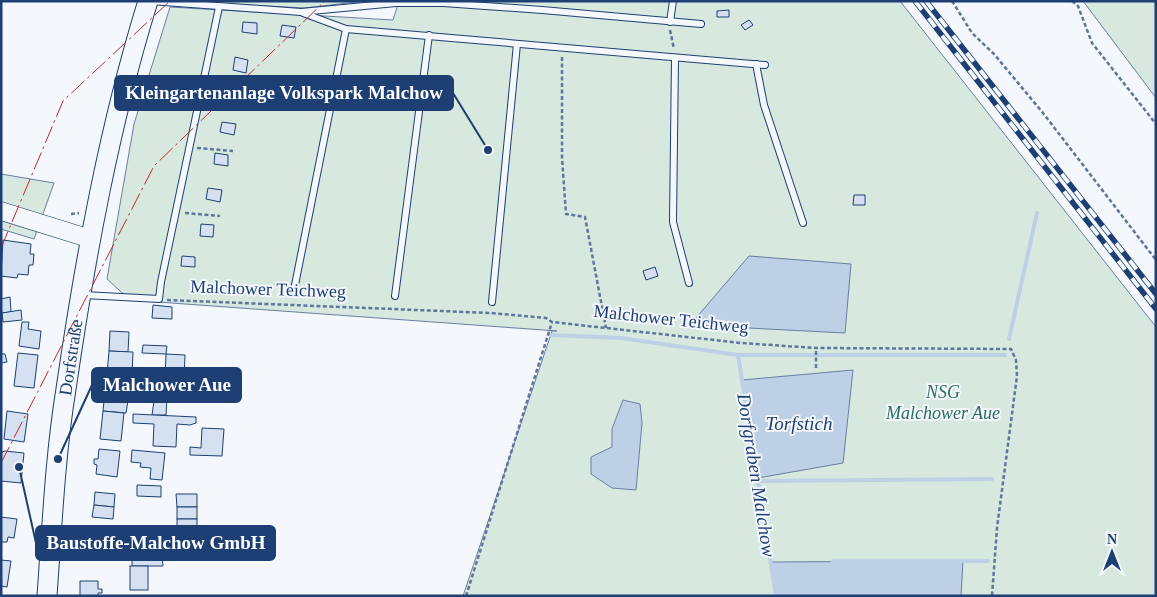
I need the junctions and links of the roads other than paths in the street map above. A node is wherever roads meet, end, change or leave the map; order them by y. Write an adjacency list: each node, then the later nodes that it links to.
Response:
1 (149, 1): 5 (lane); 18 (main road, Dorfstraße)
2 (543, 1): 6 (lane)
3 (672, 1): 8 (lane)
4 (396, 2): 6 (lane); 7 (lane)
5 (219, 7): 7 (lane); 21 (lane)
6 (542, 10): 8 (lane)
7 (302, 12): 10 (lane)
8 (670, 22): 9 (lane)
9 (701, 24)
10 (346, 29): 11 (lane); 20 (lane)
11 (429, 35): 12 (lane); 22 (lane)
12 (517, 44): 13 (lane); 23 (lane)
13 (675, 58): 14 (lane); 19 (lane)
14 (756, 64): 15 (lane); 17 (lane)
15 (765, 65)
16 (1, 211): 18 (main road)
17 (803, 222)
18 (91, 239): 21 (main road, Dorfstraße)
19 (689, 283)
20 (294, 290)
21 (81, 294): 24 (main road, Dorfstraße)
22 (395, 296)
23 (492, 302)
24 (47, 596)

